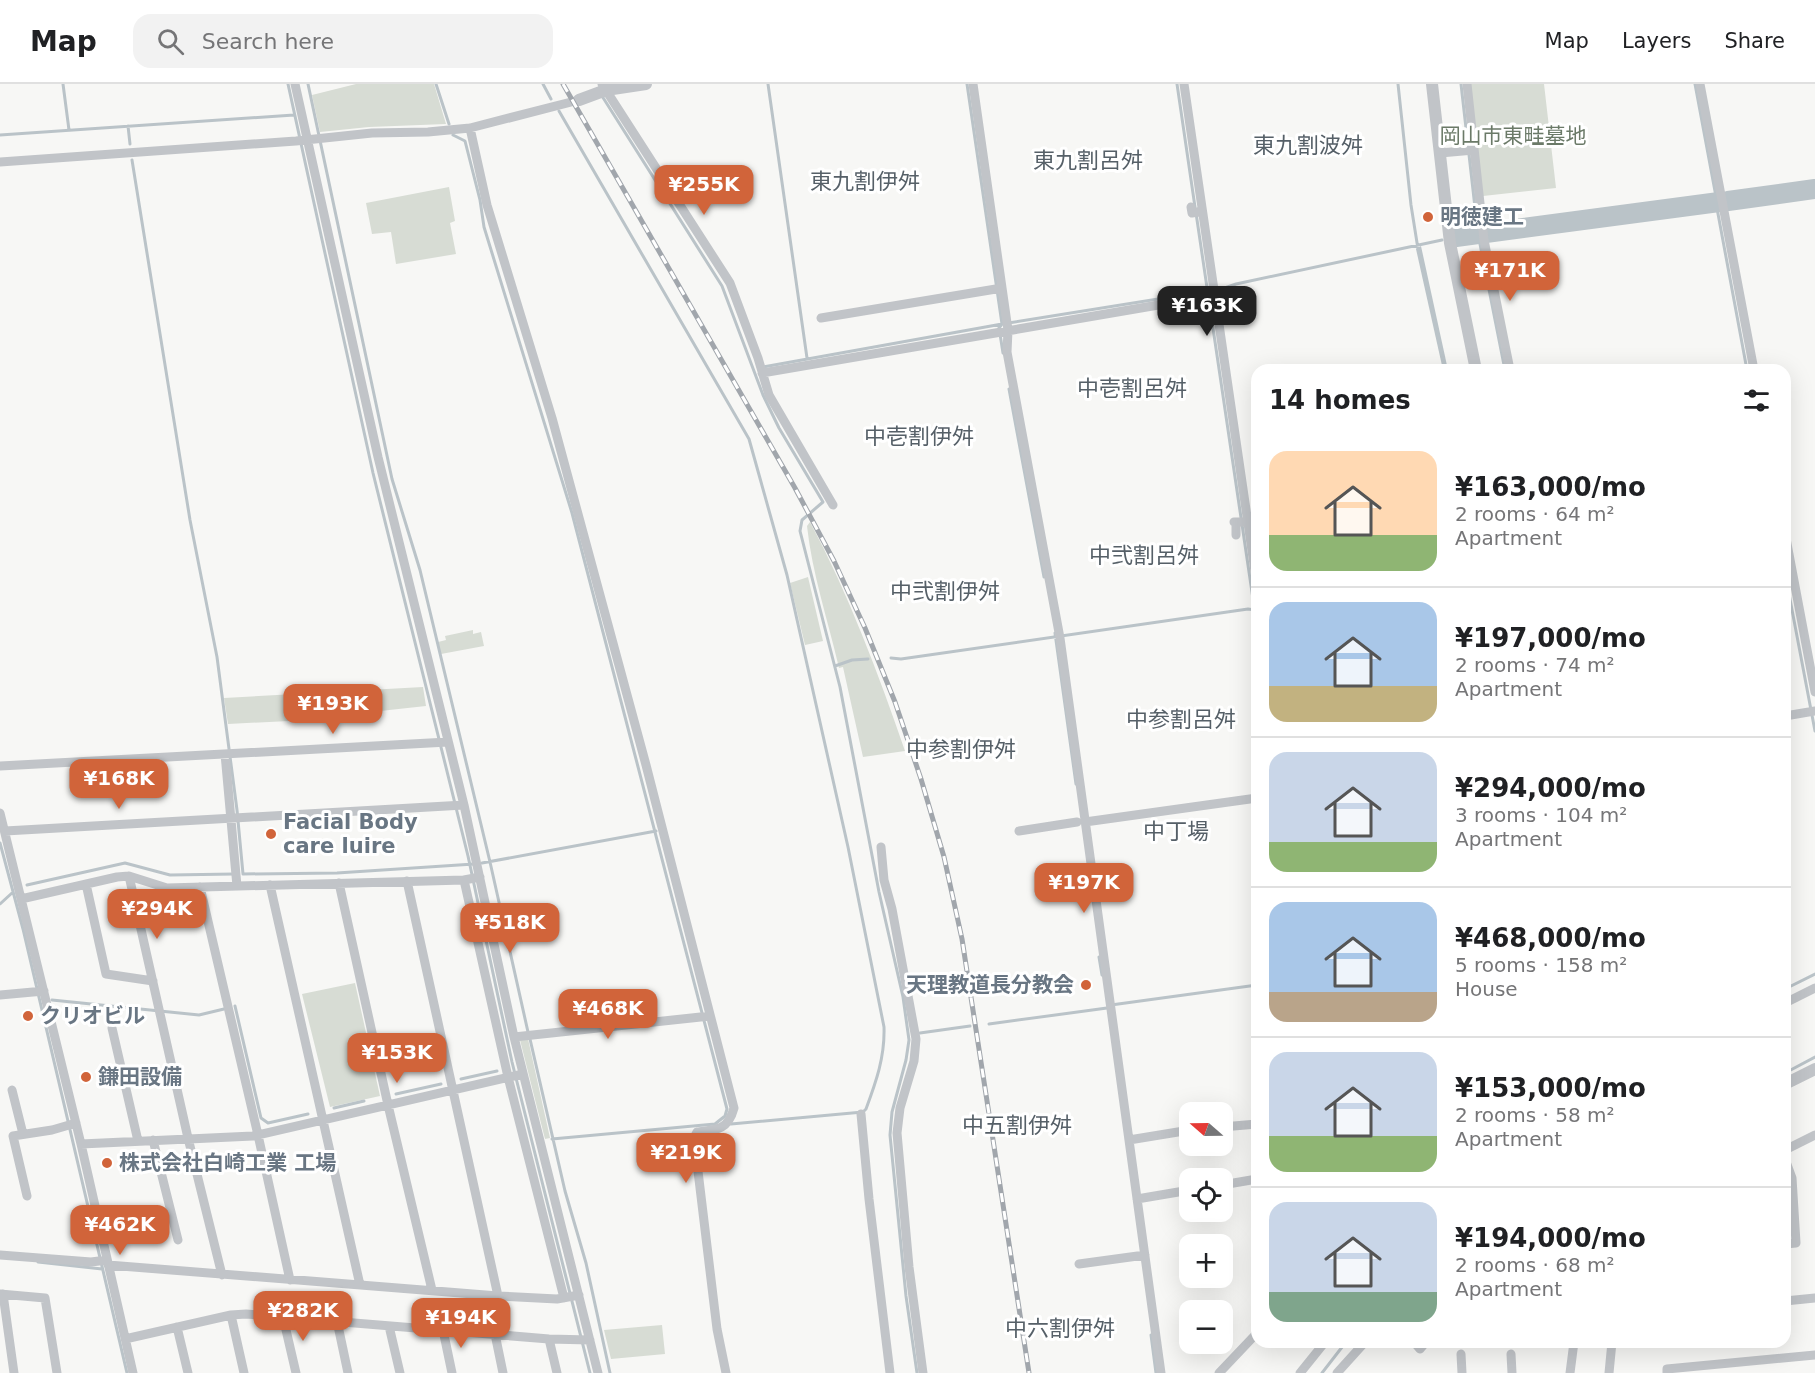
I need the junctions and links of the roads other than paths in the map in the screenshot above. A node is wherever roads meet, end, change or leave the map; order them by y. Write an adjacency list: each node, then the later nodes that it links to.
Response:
1 (295, 84): 11 (street)
2 (646, 84): 8 (street)
3 (973, 84): 15 (street)
4 (1184, 84): 24 (street)
5 (1432, 84): 13 (street)
6 (1467, 84): 12 (street)
7 (1700, 84): 21 (street)
8 (601, 90): 9 (street); 22 (street)
9 (576, 101): 10 (street)
10 (470, 128): 11 (street); 56 (street)
11 (308, 139): 14 (street); 31 (street)
12 (1470, 150): 13 (street); 20 (street)
13 (1440, 153): 19 (street)
14 (0, 162)
15 (998, 289): 17 (street); 18 (street)
16 (1202, 294): 18 (street)
17 (821, 318)
18 (1007, 326): 22 (street); 38 (street)
19 (1475, 364)
20 (1509, 364)
21 (1753, 364)
22 (761, 369): 23 (street)
23 (833, 505)
24 (1241, 523): 25 (street); 26 (street)
25 (1236, 535)
26 (1251, 562)
27 (1791, 565): 28 (street)
28 (1815, 692)
29 (1812, 712): 30 (street)
30 (1791, 715)
31 (443, 742): 32 (street); 35 (street)
32 (228, 754): 33 (street); 37 (street)
33 (0, 766)
34 (1251, 799): 38 (street)
35 (458, 805): 37 (street); 43 (street)
36 (0, 813): 39 (street)
37 (235, 817): 39 (street); 44 (street)
38 (1081, 822): 40 (street); 76 (street)
39 (5, 831): 50 (street)
40 (1019, 831)
41 (881, 847): 133 (street)
42 (129, 876): 47 (street); 49 (street); 51 (street)
43 (472, 878): 45 (street); 58 (street); 60 (street)
44 (236, 879): 48 (street); 49 (street)
45 (407, 881): 46 (street); 63 (street)
46 (339, 883): 48 (street); 64 (street)
47 (86, 884): 50 (street); 51 (street)
48 (270, 885): 66 (street)
49 (200, 887): 72 (street)
50 (21, 899): 53 (street)
51 (153, 981): 74 (street)
52 (1815, 988): 55 (street)
53 (40, 992): 54 (street); 67 (street)
54 (0, 995)
55 (1791, 1000)
56 (705, 1016): 58 (street); 131 (street)
57 (112, 1028): 77 (street)
58 (514, 1037): 60 (street)
59 (1815, 1069): 61 (street)
60 (516, 1075): 63 (street); 98 (street); 98 (street)
61 (1791, 1081)
62 (12, 1090): 71 (street)
63 (454, 1090): 64 (street); 97 (street)
64 (388, 1105): 66 (street); 95 (street)
65 (861, 1114): 132 (street)
66 (322, 1120): 72 (street); 94 (street)
67 (71, 1125): 71 (street); 78 (street)
68 (1251, 1125): 69 (street)
69 (1233, 1126)
70 (1179, 1132): 76 (street)
71 (23, 1134): 84 (street)
72 (258, 1135): 74 (street); 93 (street)
73 (1815, 1135): 79 (street)
74 (188, 1138): 75 (street); 92 (street)
75 (153, 1140): 77 (street); 86 (street)
76 (1129, 1140): 85 (street)
77 (138, 1141): 78 (street)
78 (81, 1144): 90 (street)
79 (1791, 1147)
80 (1251, 1180): 81 (street)
81 (1233, 1183)
82 (1791, 1186): 87 (street)
83 (1179, 1192): 85 (street)
84 (27, 1196)
85 (1137, 1199): 89 (street)
86 (178, 1240)
87 (1791, 1243)
88 (0, 1254): 90 (street)
89 (1142, 1255): 91 (street); 134 (street)
90 (104, 1262): 92 (street); 108 (street)
91 (1079, 1264)
92 (222, 1275): 93 (street)
93 (290, 1280): 94 (street)
94 (360, 1285): 95 (street)
95 (432, 1290): 97 (street)
96 (1, 1294): 119 (street); 120 (street)
97 (498, 1296): 98 (street)
98 (571, 1297): 111 (street)
99 (1815, 1298): 100 (street)
100 (1791, 1300)
101 (231, 1315): 102 (street); 105 (street); 123 (street)
102 (283, 1317): 103 (street); 124 (street)
103 (337, 1321): 104 (street); 125 (street)
104 (389, 1326): 106 (street); 126 (street)
105 (177, 1327): 108 (street); 122 (street)
106 (443, 1330): 107 (street); 127 (street)
107 (495, 1334): 109 (street); 128 (street)
108 (125, 1339): 121 (street)
109 (549, 1339): 111 (street); 129 (street)
110 (1251, 1339): 135 (street)
111 (585, 1340): 130 (street)
112 (1320, 1348): 136 (street)
113 (1360, 1348): 137 (street)
114 (1573, 1348): 140 (street)
115 (1611, 1348): 141 (street)
116 (1461, 1354): 138 (street)
117 (1511, 1354): 139 (street)
118 (1815, 1355): 142 (street)
119 (14, 1373)
120 (57, 1373)
121 (133, 1373)
122 (188, 1373)
123 (244, 1373)
124 (296, 1373)
125 (348, 1373)
126 (400, 1373)
127 (452, 1373)
128 (503, 1373)
129 (557, 1373)
130 (598, 1373)
131 (726, 1373)
132 (890, 1373)
133 (923, 1373)
134 (1161, 1373)
135 (1219, 1373)
136 (1300, 1373)
137 (1337, 1373)
138 (1462, 1373)
139 (1512, 1373)
140 (1570, 1373)
141 (1609, 1373)
142 (1667, 1373)

